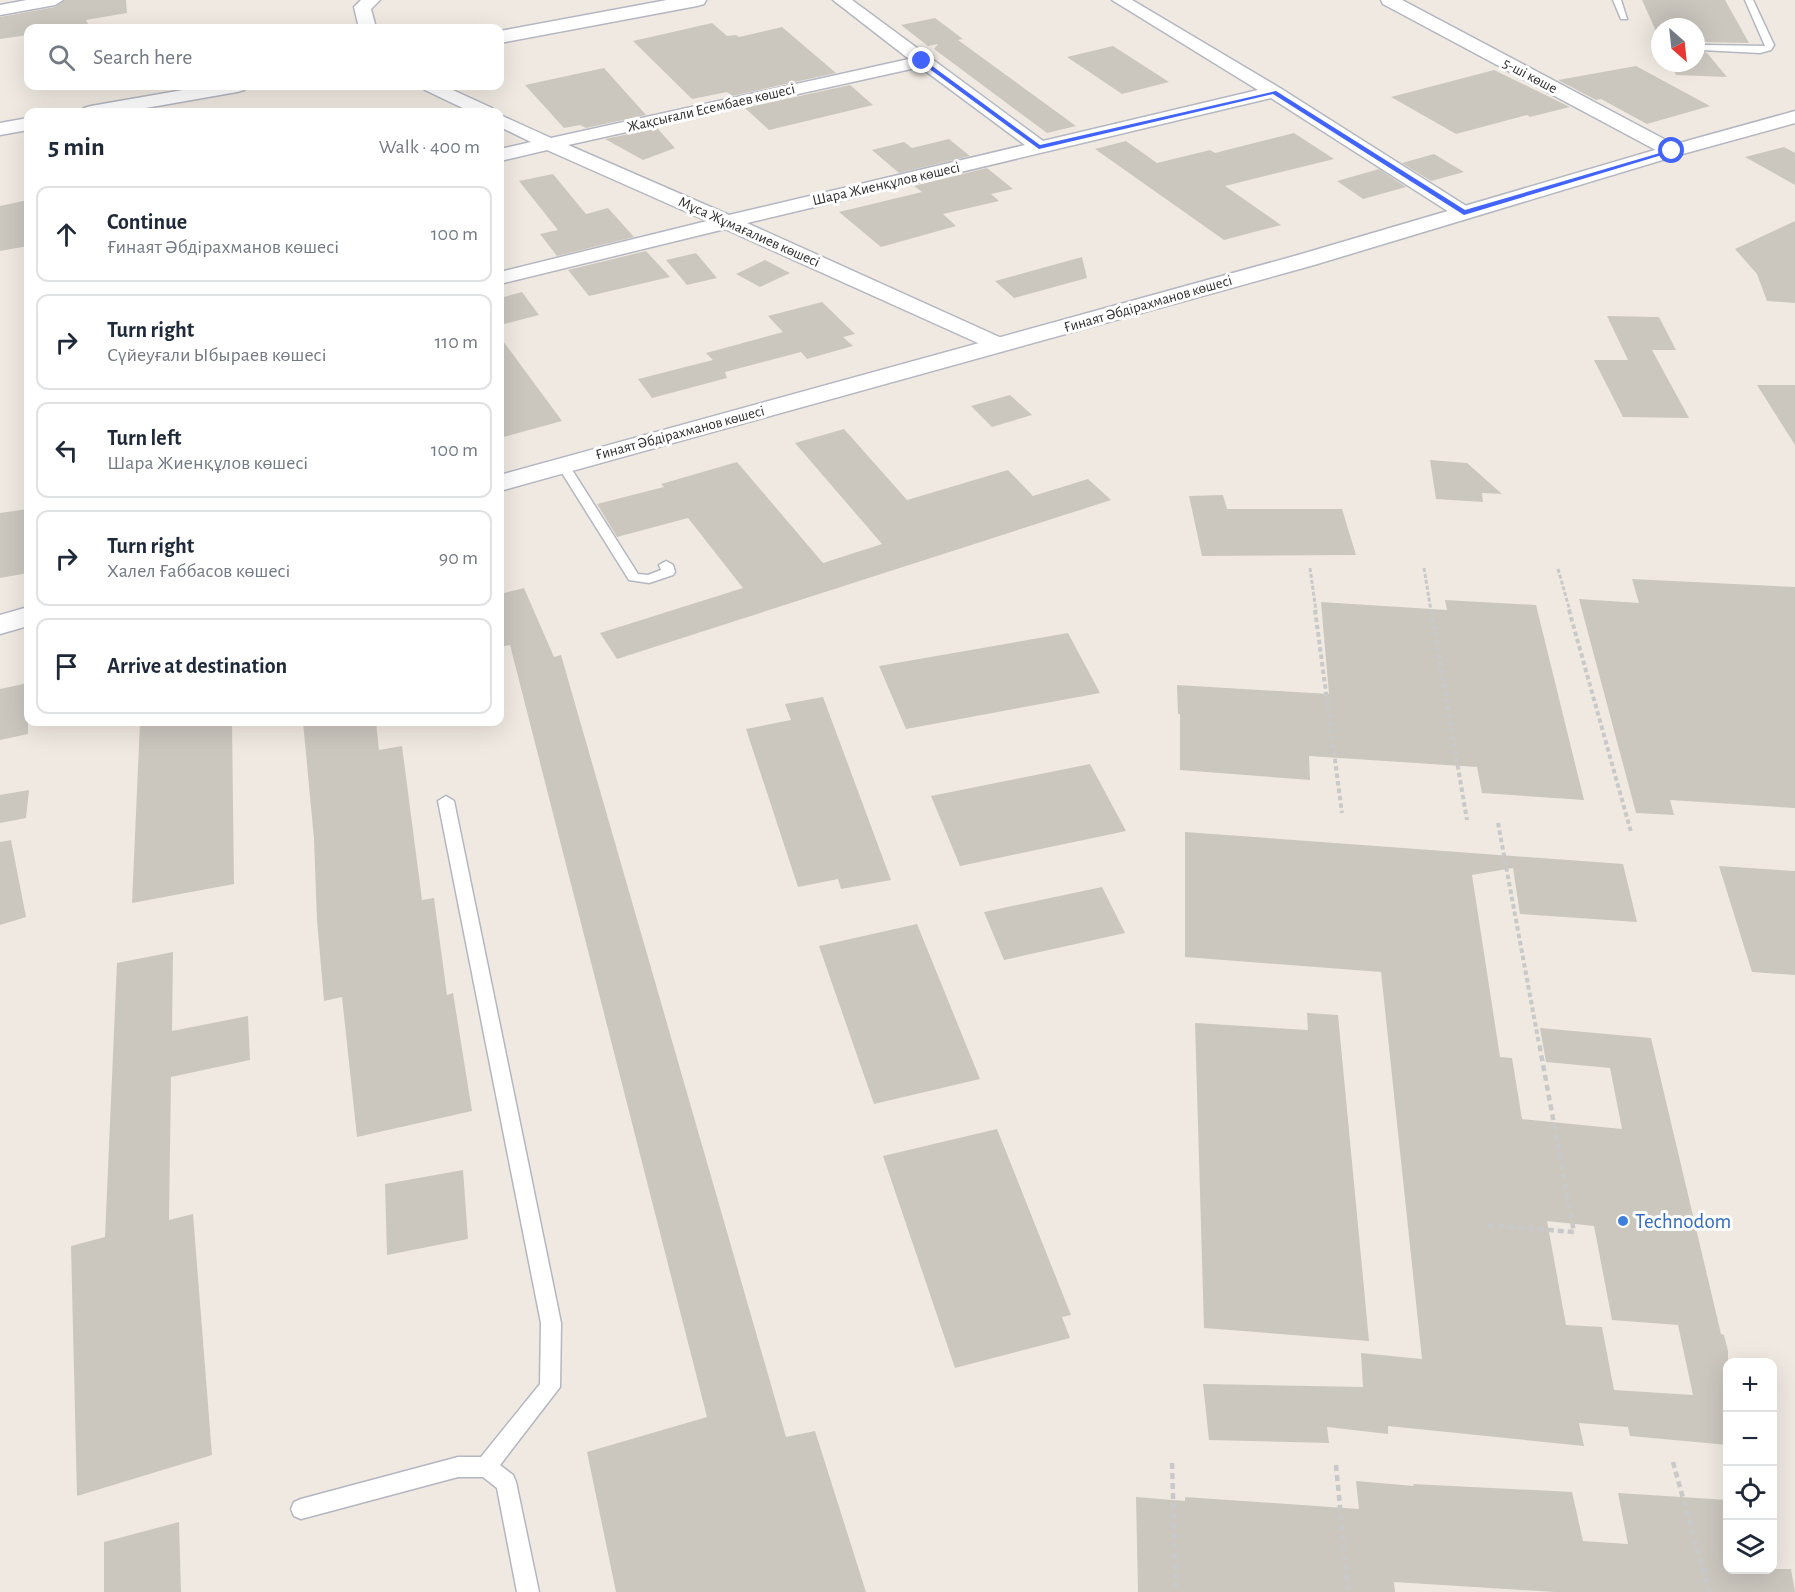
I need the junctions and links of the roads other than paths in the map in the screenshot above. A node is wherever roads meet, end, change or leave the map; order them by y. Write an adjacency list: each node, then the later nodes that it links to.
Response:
1 (55, 0): 9 (street)
2 (372, 0): 11 (street)
3 (697, 0): 12 (street)
4 (841, 0): 14 (street)
5 (1120, 0): 17 (street)
6 (1389, 0): 26 (street, 5-шi көше)
7 (1617, 0): 10 (lane)
8 (1749, 0): 13 (lane)
9 (0, 10)
10 (1624, 17)
11 (367, 24)
12 (504, 36)
13 (1705, 48)
14 (922, 61): 24 (street, Жақсығали Есембаев көшесi); 25 (street)
15 (215, 90): 18 (street)
16 (439, 90): 19 (street)
17 (1274, 92): 25 (street, Шара Жиенқұлов көшесі); 28 (street)
18 (113, 108)
19 (477, 108)
20 (1795, 117): 26 (street, Ғинаят Әбдірахманов көшесі)
21 (504, 122): 24 (street, Мұса Жұмағалиев көшесі)
22 (24, 125): 23 (street)
23 (0, 129)
24 (549, 144): 27 (street, Жақсығали Есембаев көшесi); 29 (street, Мұса Жұмағалиев көшесі)
25 (1039, 147): 29 (street, Шара Жиенқұлов көшесі)
26 (1672, 151): 28 (street, Ғинаят Әбдірахманов көшесі)
27 (504, 155)
28 (1464, 213): 31 (street, Ғинаят Әбдірахманов көшесі)
29 (727, 222): 30 (street, Шара Жиенқұлов көшесі); 31 (street, Мұса Жұмағалиев көшесі)
30 (504, 278)
31 (998, 345): 32 (street, Ғинаят Әбдірахманов көшесі)
32 (562, 465): 33 (street, Ғинаят Әбдірахманов көшесі); 34 (lane)
33 (504, 482)
34 (666, 565)
35 (24, 617): 36 (street)
36 (0, 625)
37 (446, 801): 38 (lane)
38 (486, 1467): 39 (lane); 40 (lane)
39 (301, 1509)
40 (528, 1592)

